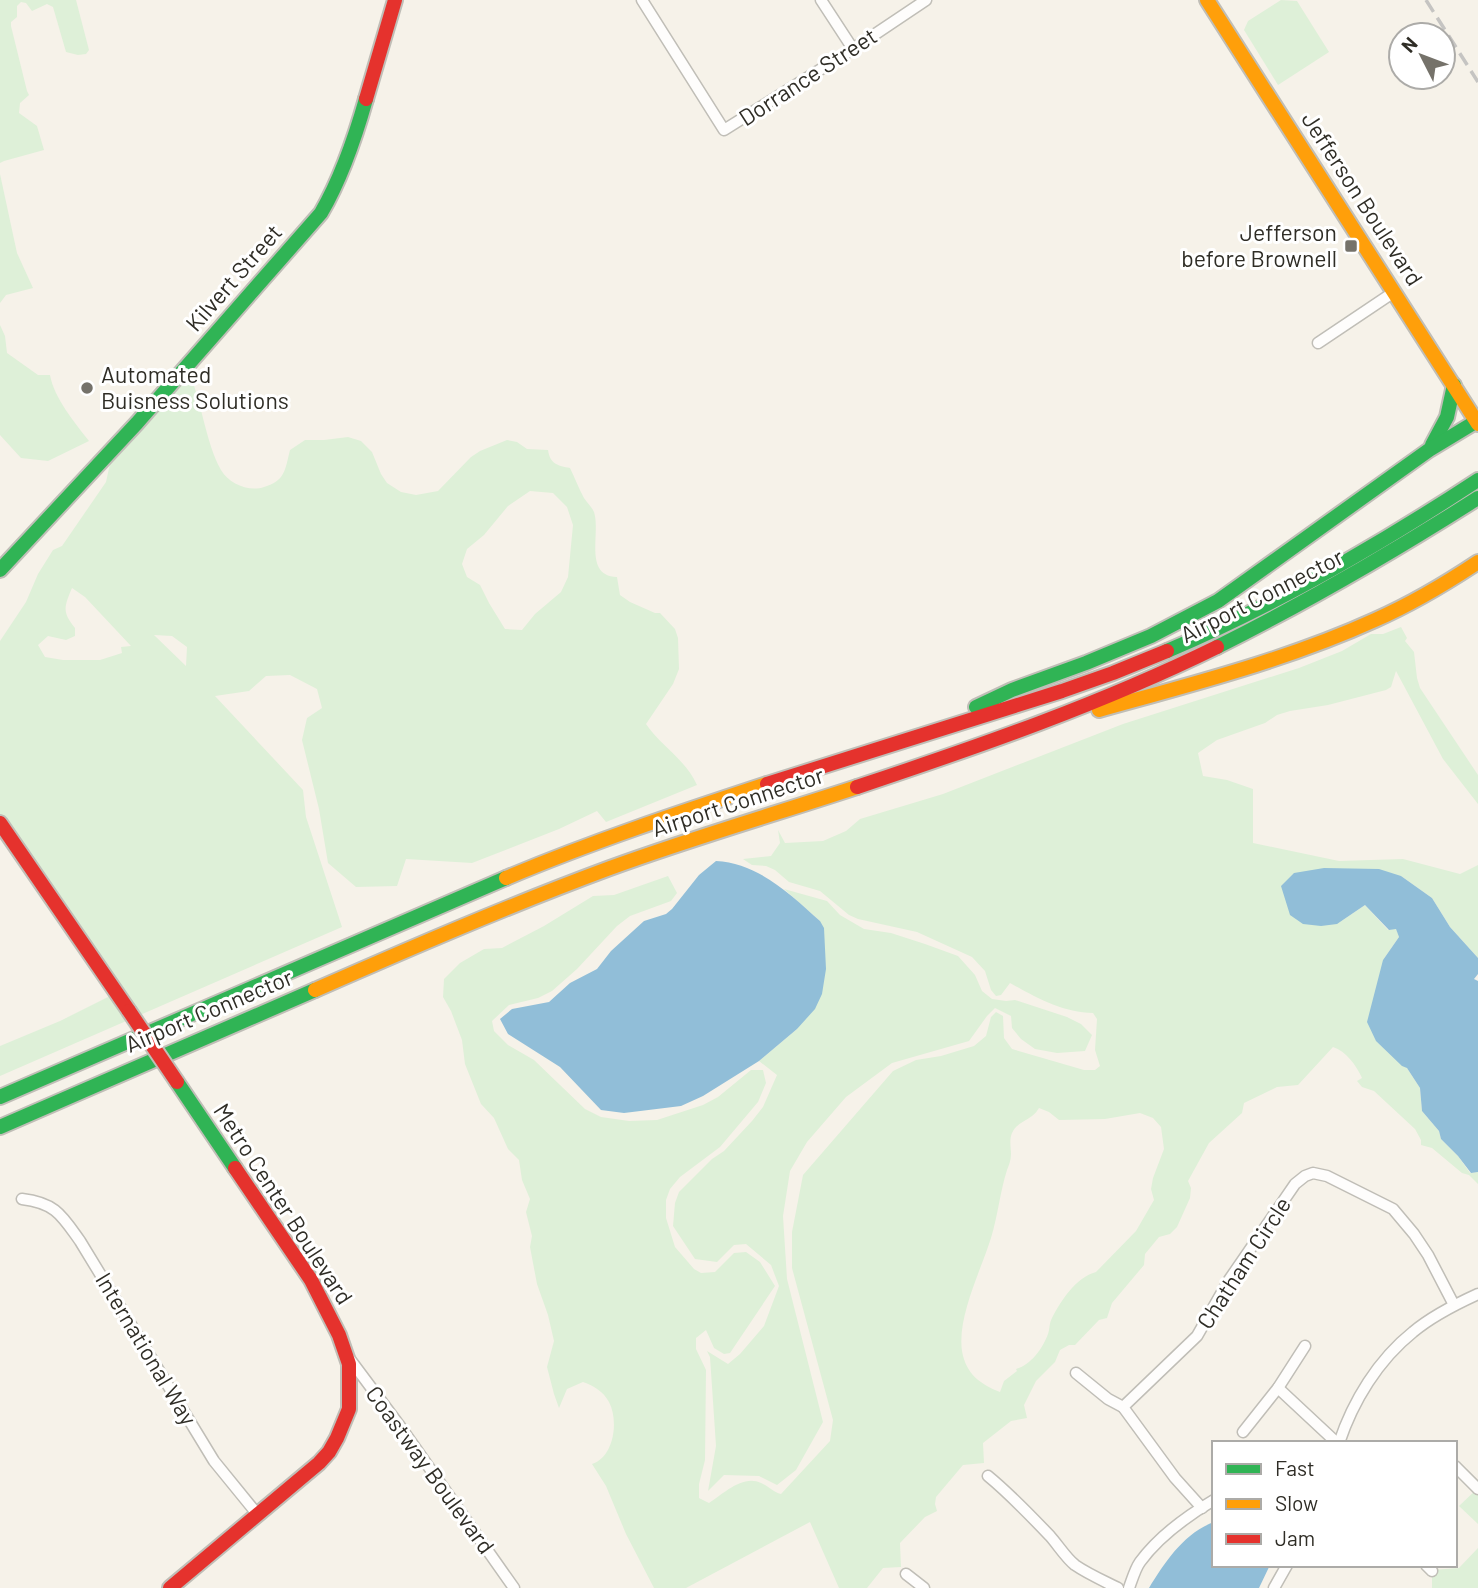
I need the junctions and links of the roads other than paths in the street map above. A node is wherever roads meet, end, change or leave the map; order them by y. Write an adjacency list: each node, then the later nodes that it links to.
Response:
1 (395, 0): 15 (main road, Kilvert Street)
2 (642, 0): 6 (street, Dorrance Street)
3 (821, 0): 6 (street)
4 (926, 0): 6 (street, Dorrance Street)
5 (1207, 0): 7 (main road, Jefferson Boulevard)
6 (853, 49)
7 (1394, 292): 8 (street); 9 (main road, Jefferson Boulevard)
8 (1318, 342)
9 (1454, 385): 10 (main road, Jefferson Boulevard); 11 (main road)
10 (1477, 423): 11 (main road)
11 (1429, 450): 17 (main road)
12 (1473, 483): 17 (main road, Airport Connector)
13 (1477, 499): 16 (main road, Airport Connector)
14 (1478, 562): 16 (main road)
15 (0, 570)
16 (994, 740): 20 (main road, Airport Connector)
17 (904, 741): 19 (main road, Airport Connector)
18 (0, 823): 25 (main road, Metro Center Boulevard, bridge)
19 (0, 1094)
20 (0, 1126)
21 (22, 1199): 37 (street, International Way)
22 (1478, 1294): 23 (street)
23 (1454, 1304): 28 (street, Chatham Circle); 31 (street)
24 (1305, 1346): 27 (street)
25 (346, 1354): 37 (main road, Metro Center Boulevard); 41 (street, Coastway Boulevard)
26 (1076, 1374): 28 (street)
27 (1278, 1388): 29 (street); 30 (street)
28 (1123, 1407): 36 (street)
29 (1243, 1432)
30 (1336, 1441)
31 (1339, 1441)
32 (1457, 1468): 34 (street)
33 (988, 1475): 43 (street)
34 (1478, 1489)
35 (1212, 1501): 36 (street)
36 (1202, 1508): 44 (street)
37 (258, 1515): 40 (main road, Metro Center Boulevard)
38 (1286, 1567): 45 (street)
39 (906, 1574): 42 (street)
40 (170, 1588)
41 (514, 1588)
42 (924, 1588)
43 (1118, 1588)
44 (1129, 1588)
45 (1274, 1588)

